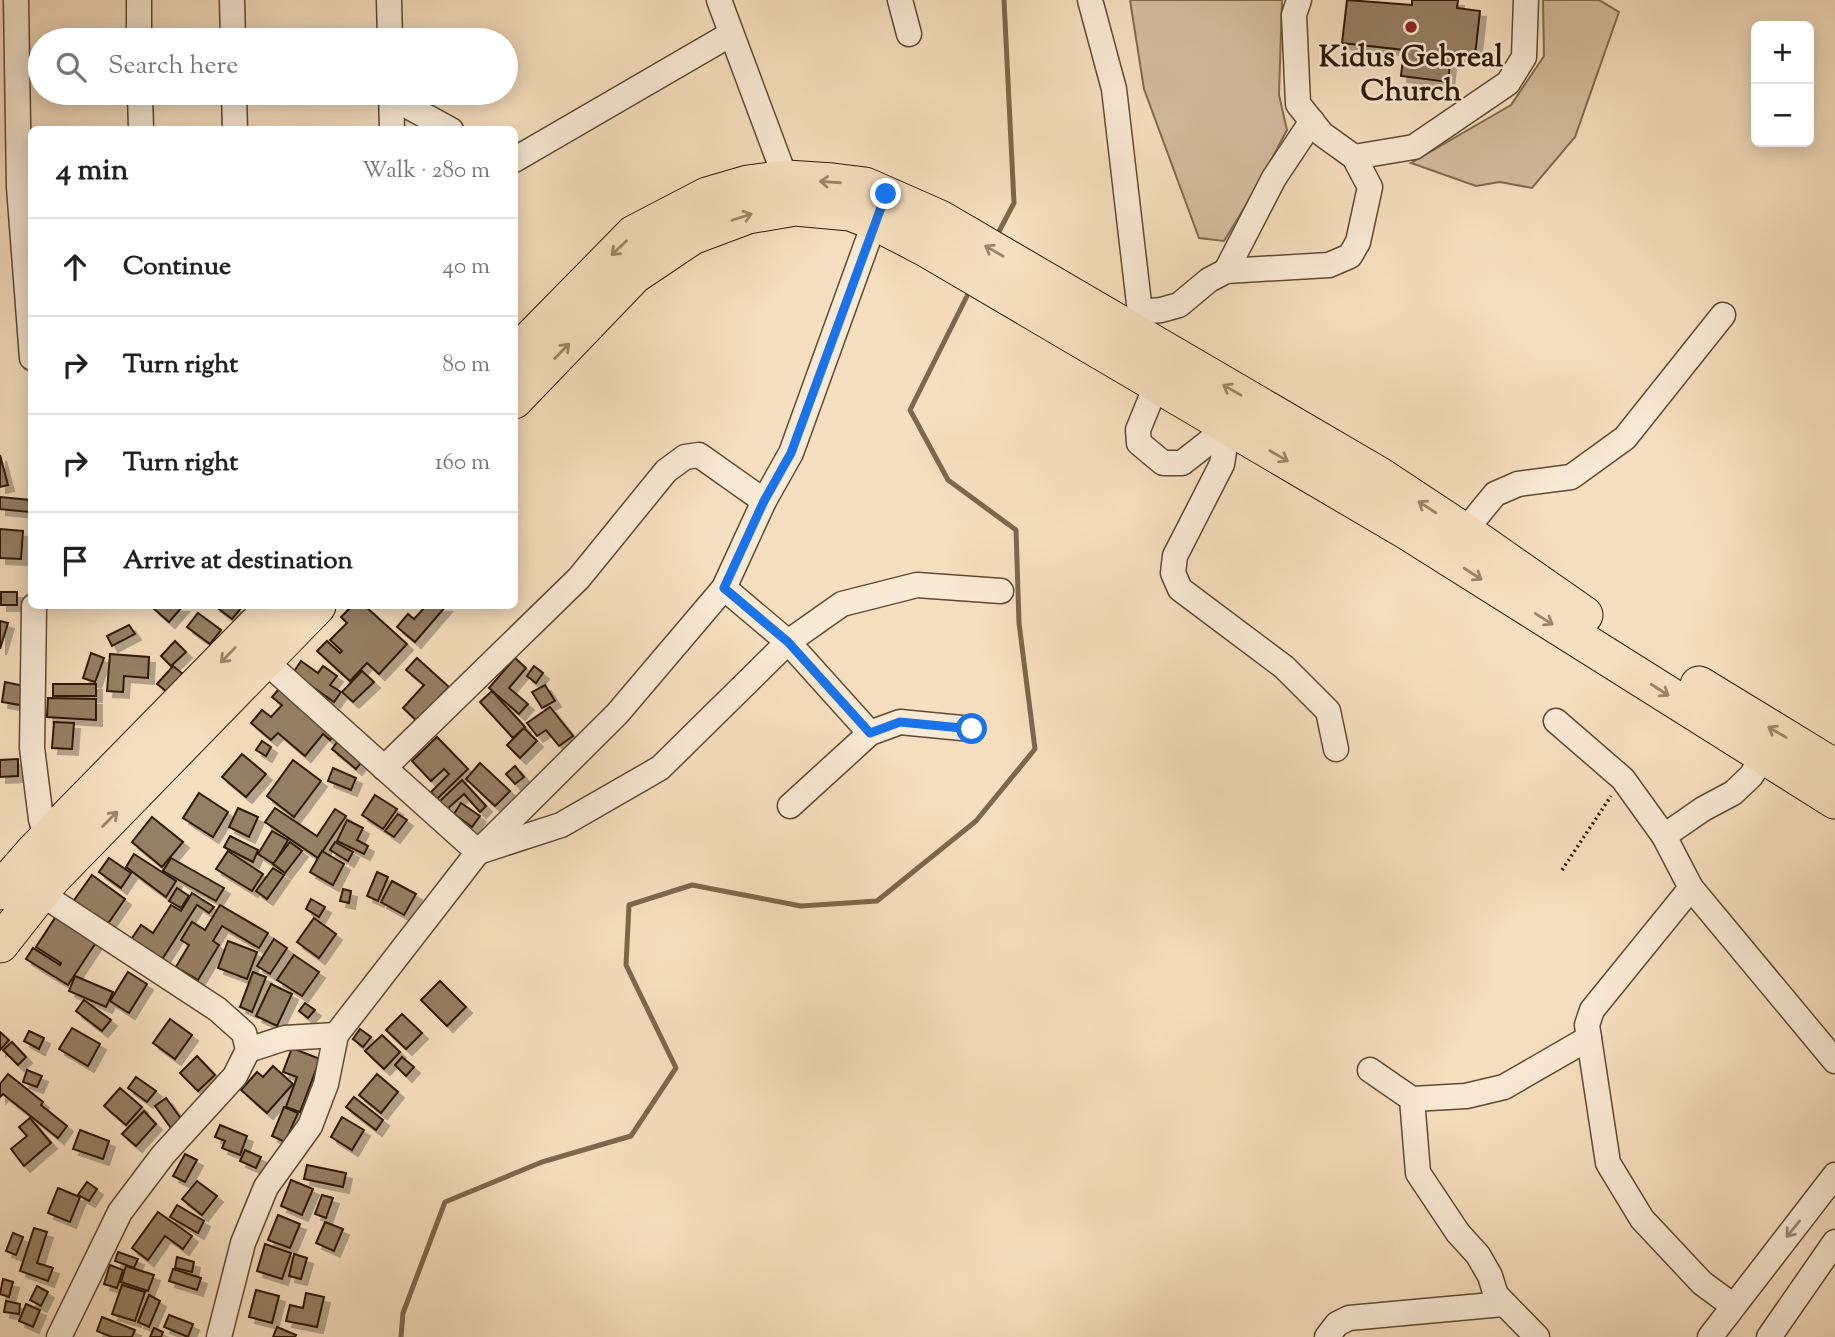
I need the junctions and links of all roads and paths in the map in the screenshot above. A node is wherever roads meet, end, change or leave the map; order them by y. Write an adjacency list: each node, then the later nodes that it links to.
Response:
1 (16, 0): 24 (street)
2 (139, 0): 10 (street)
3 (232, 0): 11 (street)
4 (389, 0): 12 (street)
5 (719, 0): 13 (street)
6 (900, 0): 14 (street)
7 (1090, 0): 33 (street)
8 (1299, 0): 19 (street)
9 (1527, 0): 25 (street)
10 (139, 28)
11 (233, 28)
12 (390, 28)
13 (731, 34): 26 (street); 28 (street)
14 (909, 34)
15 (140, 105): 20 (street)
16 (234, 105): 21 (street)
17 (391, 105): 22 (street)
18 (408, 105): 23 (street)
19 (1312, 121): 25 (street); 30 (street)
20 (141, 126)
21 (235, 126)
22 (392, 126)
23 (444, 126)
24 (17, 144): 27 (street)
25 (1354, 157): 30 (street)
26 (518, 158)
27 (17, 187): 31 (street)
28 (791, 193): 29 (highway); 34 (highway, one-way to 34); 36 (highway, one-way to 28)
29 (880, 208): 33 (highway); 38 (street)
30 (1226, 271): 33 (street)
31 (28, 312)
32 (1723, 316): 39 (street)
33 (1127, 333): 35 (highway); 39 (highway, one-way to 33)
34 (518, 352)
35 (1157, 383): 37 (highway); 37 (street)
36 (518, 396)
37 (1228, 427): 40 (highway, one-way to 40); 52 (street)
38 (764, 501): 41 (street); 54 (street)
39 (1464, 532): 40 (highway)
40 (1515, 585): 46 (highway)
41 (724, 588): 47 (street); 60 (street)
42 (1001, 591): 47 (street)
43 (34, 609): 59 (street)
44 (272, 609): 59 (highway, one-way to 59)
45 (314, 609): 48 (highway)
46 (1585, 631): 53 (highway, one-way to 53); 55 (highway, one-way to 46)
47 (788, 642): 51 (street); 60 (street)
48 (264, 660): 54 (street); 59 (highway, one-way to 48)
49 (1556, 721): 56 (street)
50 (972, 729): 51 (street)
51 (870, 733): 57 (street)
52 (1336, 749)
53 (1763, 755): 55 (highway); 58 (street)
54 (384, 768): 60 (street)
55 (1834, 774)
56 (1623, 779): 58 (street); 61 (path)
57 (790, 806)
58 (1664, 836): 62 (street)
59 (58, 850): 63 (highway); 64 (highway)
60 (478, 852): 66 (street)
61 (1562, 870)
62 (1691, 888): 67 (street); 69 (street)
63 (0, 891)
64 (40, 893): 65 (highway); 68 (street)
65 (0, 944)
66 (336, 1035): 68 (street); 77 (street)
67 (1589, 1038): 71 (street); 75 (street)
68 (248, 1050): 76 (street)
69 (1835, 1061)
70 (1370, 1070): 71 (street)
71 (1412, 1099): 74 (street)
72 (1835, 1175): 75 (street, one-way to 75)
73 (1835, 1242): 81 (street)
74 (1503, 1304): 78 (street); 79 (street)
75 (1732, 1305): 80 (street)
76 (59, 1337)
77 (219, 1337)
78 (1327, 1337)
79 (1537, 1337)
80 (1710, 1337)
81 (1769, 1337)

